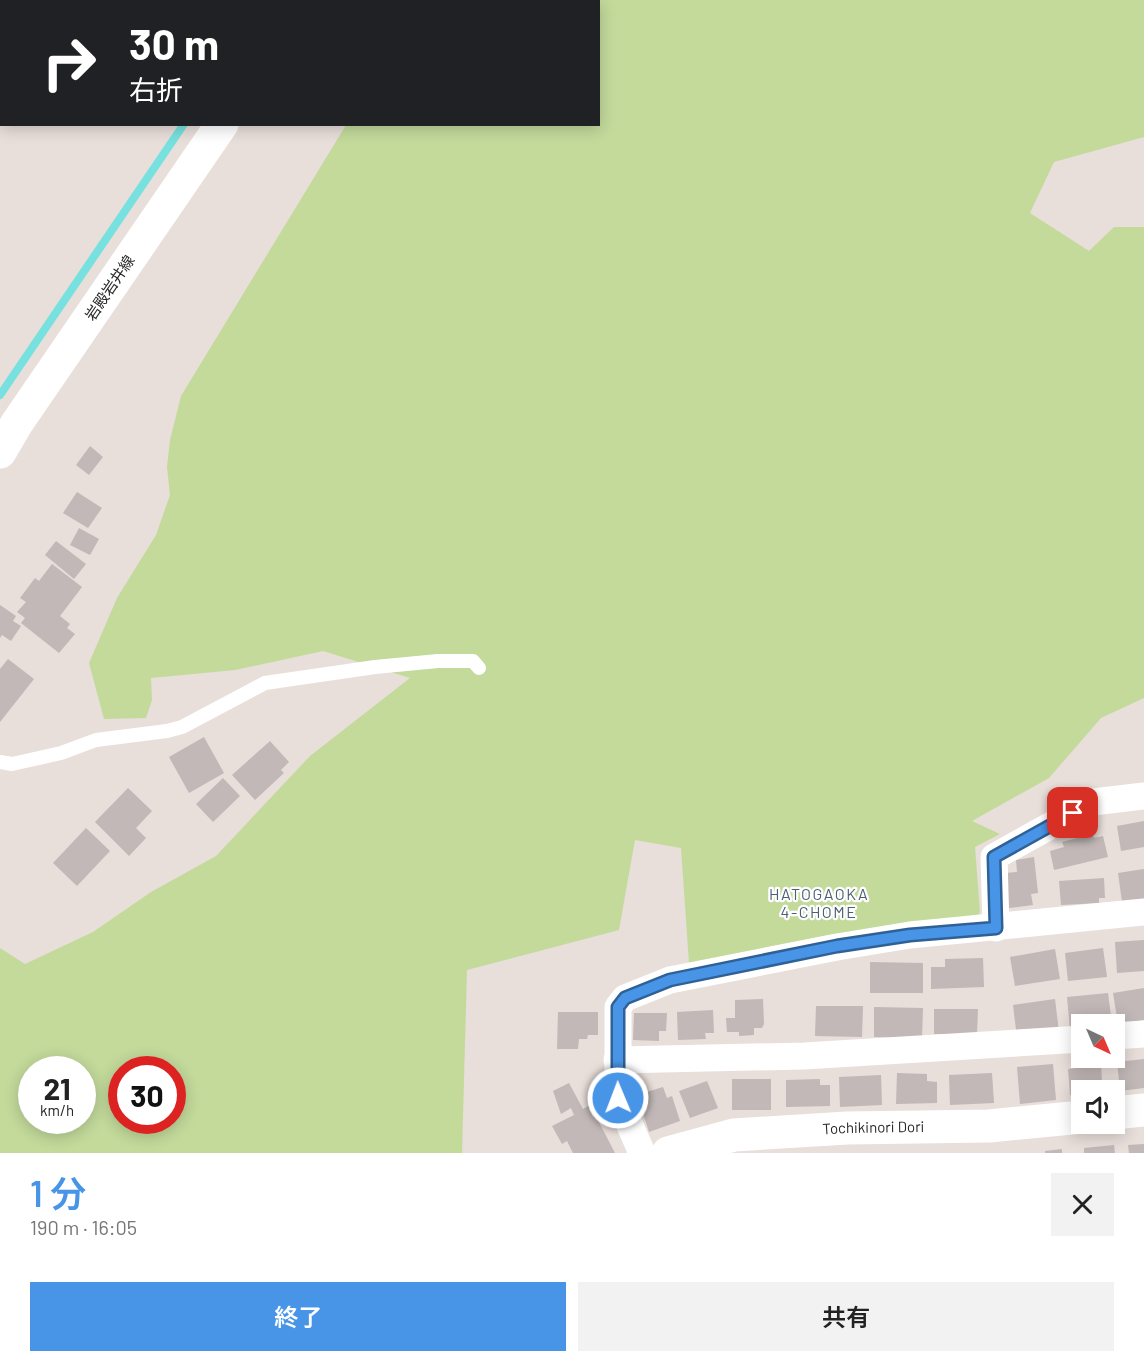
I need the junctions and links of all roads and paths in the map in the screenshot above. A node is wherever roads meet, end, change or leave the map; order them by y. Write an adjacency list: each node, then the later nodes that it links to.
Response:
1 (221, 126): 2 (street, 岩殿岩井線)
2 (0, 452)
3 (479, 668): 4 (lane)
4 (0, 762)
5 (1144, 796): 7 (street)
6 (1144, 912): 7 (street)
7 (996, 928): 11 (street)
8 (1144, 1034): 9 (street)
9 (1125, 1035)
10 (1071, 1040): 11 (street)
11 (617, 1060): 15 (street)
12 (1144, 1110): 13 (street)
13 (1125, 1112)
14 (1071, 1118): 16 (street, Tochikinori Dori)
15 (642, 1153)
16 (668, 1153)

